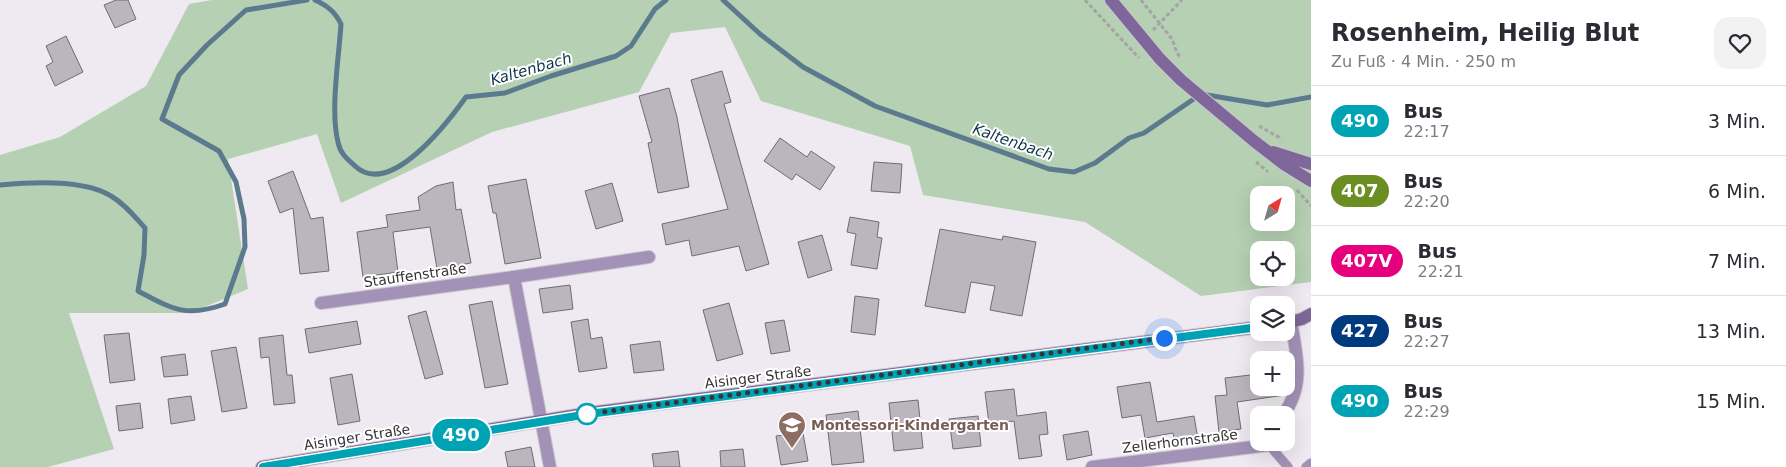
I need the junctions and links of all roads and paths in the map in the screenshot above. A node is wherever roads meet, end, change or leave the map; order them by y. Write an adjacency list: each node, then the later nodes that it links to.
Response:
1 (1085, 0): 6 (path)
2 (1111, 0): 10 (main road)
3 (1141, 0): 5 (path)
4 (1182, 0): 5 (path)
5 (1160, 23): 7 (path)
6 (1140, 59)
7 (1183, 60)
8 (1255, 123): 9 (path)
9 (1289, 142)
10 (1268, 150): 11 (main road); 12 (main road)
11 (1311, 164)
12 (1311, 181)
13 (650, 257): 14 (street, Stauffenstraße)
14 (514, 277): 15 (street, Stauffenstraße); 21 (street)
15 (320, 303)
16 (1311, 314): 17 (main road)
17 (1295, 320)
18 (1250, 328): 21 (main road, Aisinger Straße)
19 (1293, 341): 20 (street)
20 (1288, 406)
21 (541, 422): 25 (main road, Aisinger Straße); 26 (street)
22 (1250, 447): 27 (street, Zellerhornstraße)
23 (1275, 451): 28 (lane)
24 (1311, 463): 29 (lane)
25 (262, 467)
26 (550, 467)
27 (1092, 467)
28 (1288, 467)
29 (1306, 467)

